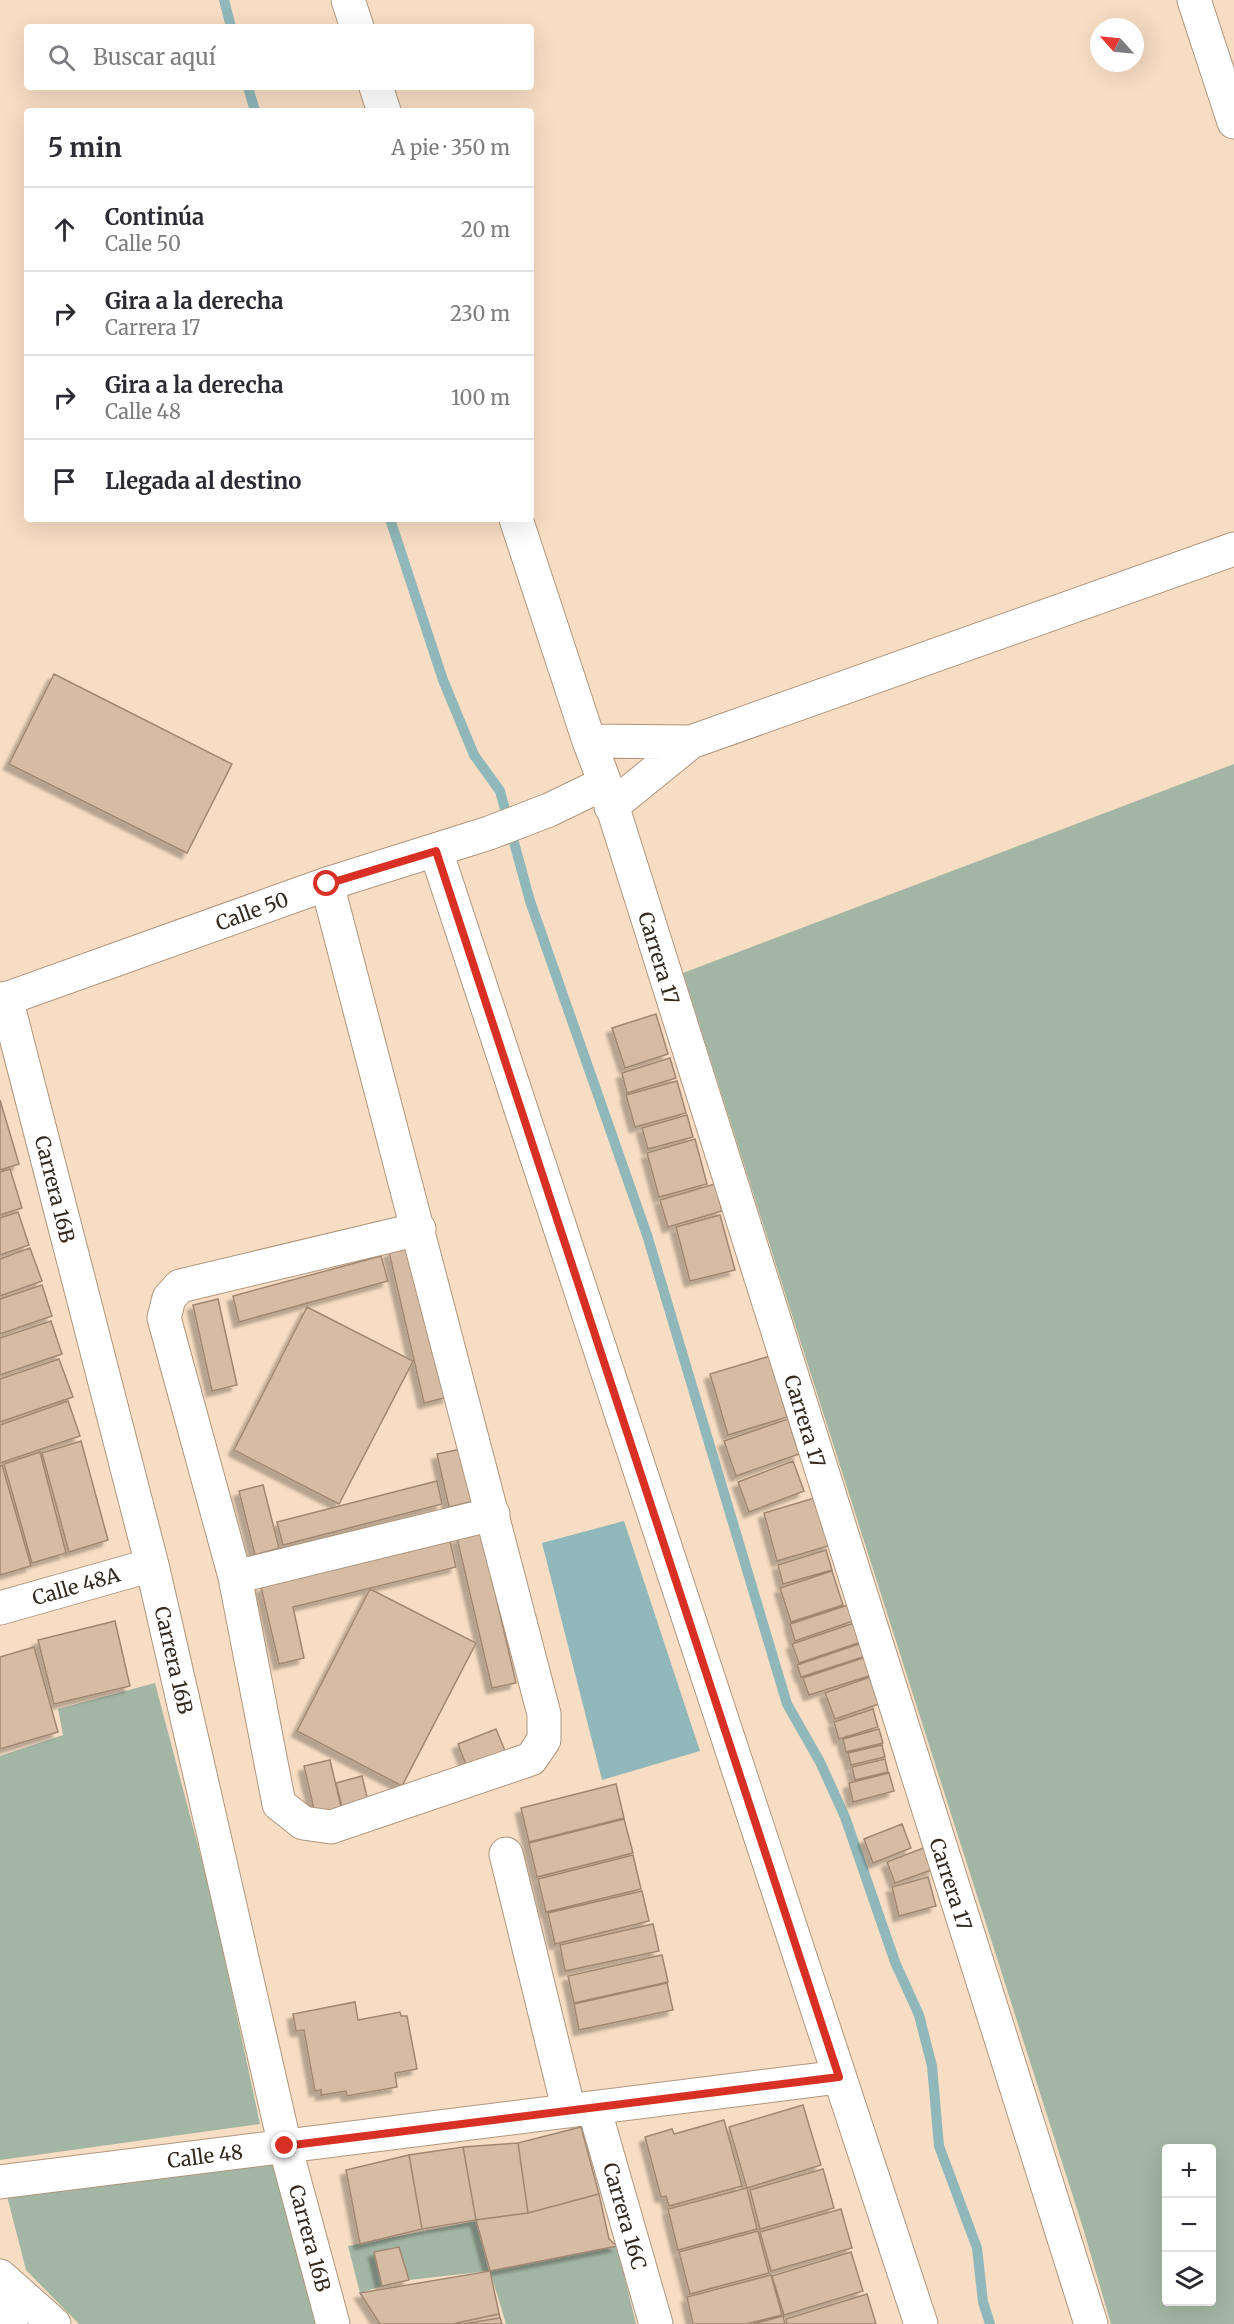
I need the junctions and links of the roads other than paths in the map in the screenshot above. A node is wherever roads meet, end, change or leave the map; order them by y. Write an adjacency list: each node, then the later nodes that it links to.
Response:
1 (348, 0): 3 (street)
2 (1194, 0): 6 (street)
3 (356, 24)
4 (377, 90): 5 (street)
5 (383, 108)
6 (1234, 122)
7 (517, 522): 9 (street, Carrera 17)
8 (1234, 549): 10 (street)
9 (589, 741): 10 (street); 11 (street, Carrera 17)
10 (691, 742): 11 (street, Calle 50)
11 (608, 795): 12 (street, Calle 50); 31 (street, Carrera 17)
12 (436, 851): 13 (street, Calle 50); 21 (street)
13 (327, 884): 14 (street, Calle 50); 15 (street)
14 (3, 999): 17 (street, Carrera 16B)
15 (419, 1229): 16 (street); 18 (street)
16 (493, 1514): 18 (street); 18 (street)
17 (152, 1565): 19 (street, Calle 48A); 23 (street, Carrera 16B)
18 (235, 1577)
19 (0, 1608)
20 (506, 1854): 22 (street, Carrera 16C)
21 (839, 2077): 22 (street, Calle 48); 30 (street)
22 (581, 2109): 23 (street, Calle 48); 29 (street, Carrera 16C)
23 (285, 2146): 24 (street, Calle 48); 28 (street, Carrera 16B)
24 (0, 2182)
25 (0, 2277): 26 (street); 27 (street)
26 (11, 2324)
27 (54, 2324)
28 (333, 2324)
29 (656, 2324)
30 (921, 2324)
31 (1091, 2324)

